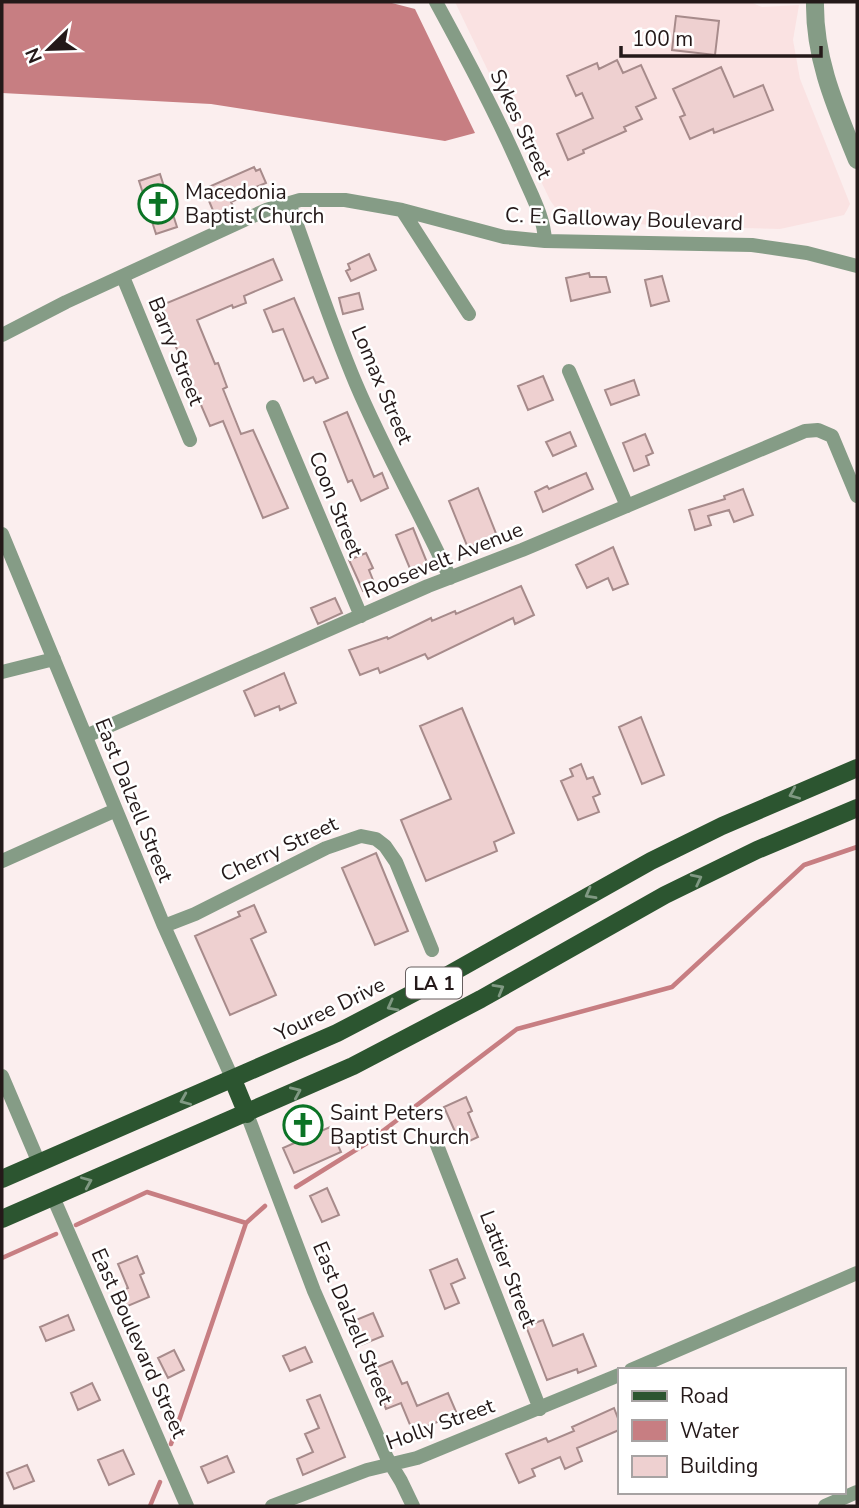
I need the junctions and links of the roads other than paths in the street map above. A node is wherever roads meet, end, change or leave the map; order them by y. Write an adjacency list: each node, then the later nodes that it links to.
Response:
1 (436, 2): 6 (street, Sykes Street)
2 (815, 2): 3 (street)
3 (857, 160)
4 (289, 203): 5 (street, C. E. Galloway Boulevard); 8 (street, C. E. Galloway Boulevard); 17 (street, Lomax Street)
5 (402, 210): 6 (street, C. E. Galloway Boulevard); 9 (street)
6 (545, 241): 7 (street, C. E. Galloway Boulevard)
7 (857, 266)
8 (123, 277): 10 (street, C. E. Galloway Boulevard); 13 (street, Barry Street)
9 (469, 314)
10 (2, 335)
11 (569, 371): 15 (street)
12 (273, 407): 18 (street, Coon Street)
13 (190, 440)
14 (857, 496): 15 (street, Roosevelt Avenue)
15 (627, 506): 17 (street, Roosevelt Avenue)
16 (2, 534): 19 (street, East Dalzell Street)
17 (450, 578): 18 (street, Roosevelt Avenue)
18 (361, 616): 21 (street, Roosevelt Avenue)
19 (54, 659): 20 (street); 21 (street, East Dalzell Street)
20 (2, 672)
21 (86, 736): 24 (street, East Dalzell Street)
22 (857, 768): 29 (main road, Youree Drive / LA 1, one-way to 29)
23 (857, 808): 30 (main road, LA 1, one-way to 23)
24 (116, 810): 25 (street); 26 (street, East Dalzell Street)
25 (2, 861)
26 (164, 926): 27 (street, Cherry Street); 29 (street, East Dalzell Street)
27 (432, 950)
28 (2, 1076): 32 (street)
29 (233, 1080): 30 (main road); 32 (main road, Youree Drive / LA 1, one-way to 32)
30 (247, 1114): 34 (main road, LA 1, one-way to 30); 40 (street, East Dalzell Street)
31 (438, 1145): 39 (street, Lattier Street)
32 (39, 1163): 33 (main road, Youree Drive / LA 1)
33 (2, 1179)
34 (53, 1197): 35 (main road, LA 1); 42 (street, East Boulevard Street)
35 (2, 1219)
36 (857, 1273): 37 (street)
37 (636, 1368)
38 (618, 1375): 39 (street, Holly Street)
39 (540, 1409): 40 (street, Holly Street)
40 (391, 1465): 43 (street, Holly Street); 44 (street, East Dalzell Street)
41 (857, 1492): 45 (street)
42 (187, 1506)
43 (272, 1506)
44 (413, 1506)
45 (825, 1506)

